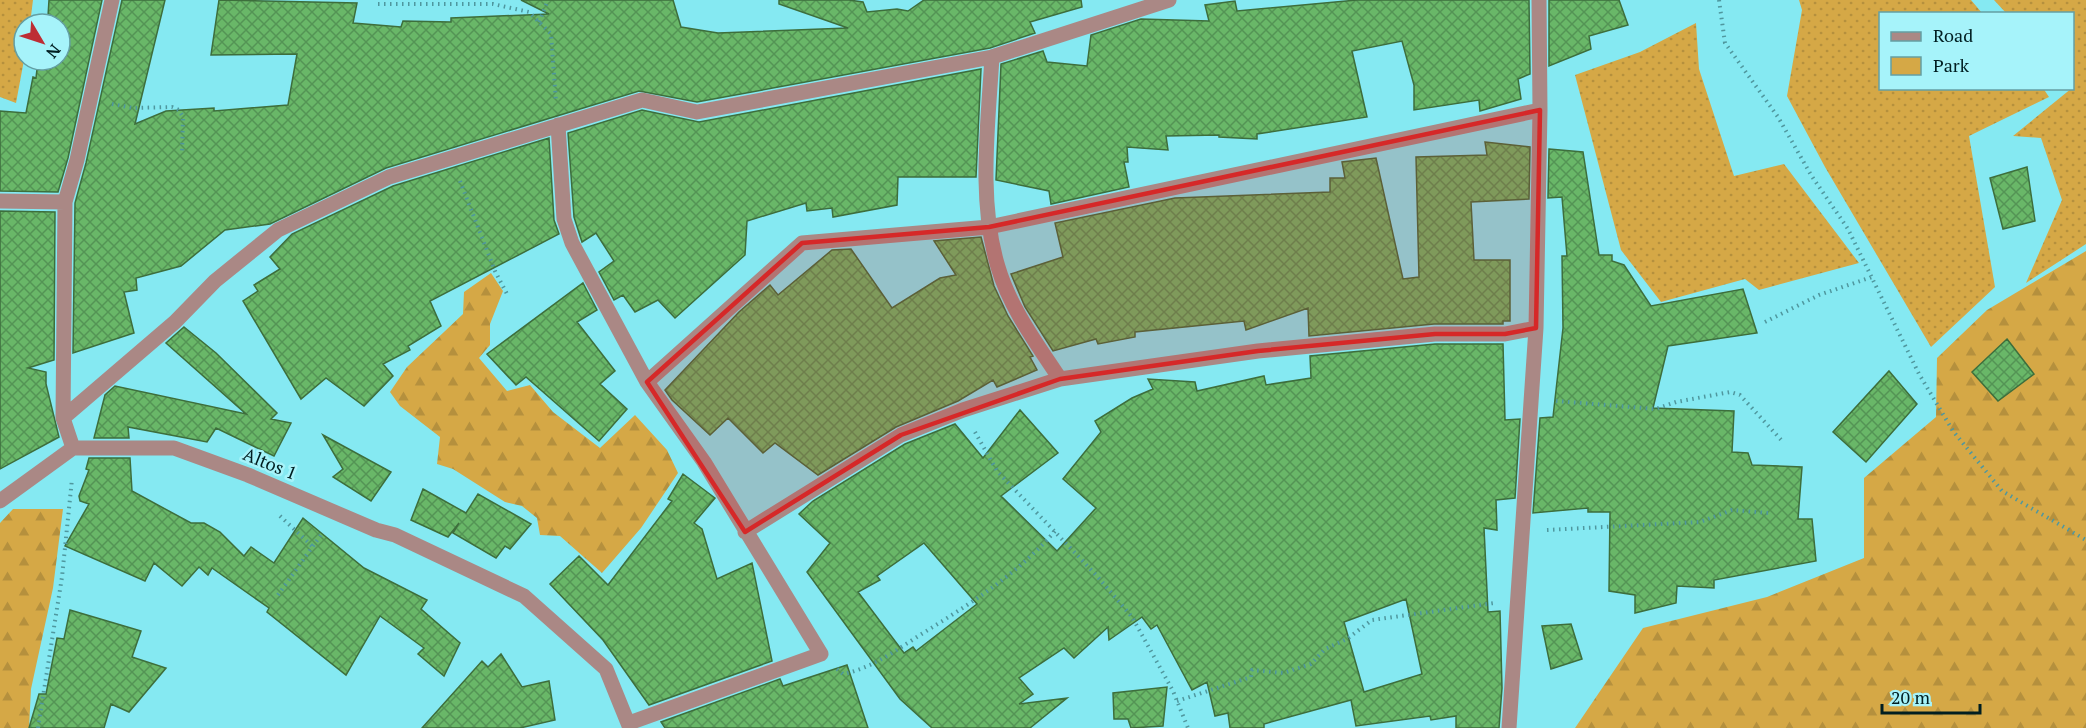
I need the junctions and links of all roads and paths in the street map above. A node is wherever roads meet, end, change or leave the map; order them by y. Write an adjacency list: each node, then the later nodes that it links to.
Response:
1 (112, 0): 9 (street)
2 (548, 0): 7 (path)
3 (1169, 0): 8 (street)
4 (1539, 0): 10 (street)
5 (1719, 0): 17 (path)
6 (378, 4): 7 (path)
7 (539, 22): 11 (path)
8 (992, 57): 11 (street); 16 (street)
9 (90, 99): 12 (path); 15 (street)
10 (1540, 110): 16 (street); 20 (street)
11 (558, 125): 13 (street); 22 (street)
12 (182, 153)
13 (454, 157): 18 (path); 25 (street)
14 (0, 201): 15 (street)
15 (65, 202): 25 (street)
16 (989, 227): 21 (street); 22 (street)
17 (1872, 277): 19 (path); 34 (path)
18 (507, 294)
19 (1765, 322)
20 (1536, 328): 21 (street); 23 (street)
21 (1060, 379): 24 (street)
22 (647, 382): 32 (street)
23 (1531, 401): 26 (path); 33 (street)
24 (963, 410): 31 (path); 32 (street)
25 (63, 418): 27 (street)
26 (1784, 443)
27 (73, 448): 28 (street); 29 (street, Altos 1); 40 (path)
28 (0, 501)
29 (334, 512): 35 (path); 39 (street, Altos 1)
30 (1768, 513): 33 (path)
31 (1055, 531): 37 (path); 38 (path)
32 (745, 532): 37 (street)
33 (1522, 532): 36 (street)
34 (2086, 540)
35 (278, 595)
36 (1518, 600): 38 (path); 42 (street)
37 (821, 654): 39 (street)
38 (1177, 701): 41 (path)
39 (629, 725)
40 (38, 728)
41 (1188, 728)
42 (1509, 728)

